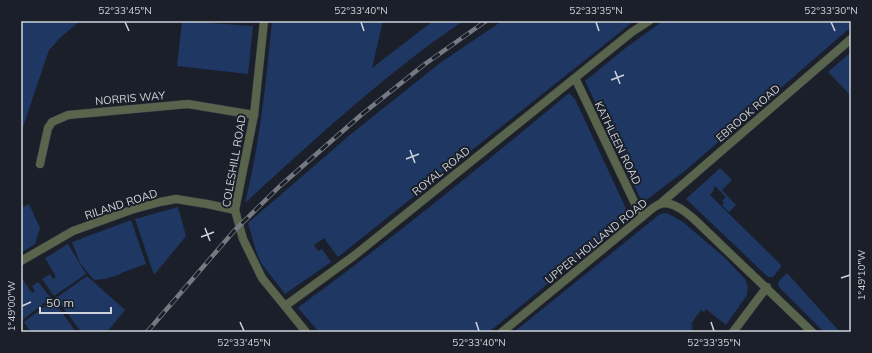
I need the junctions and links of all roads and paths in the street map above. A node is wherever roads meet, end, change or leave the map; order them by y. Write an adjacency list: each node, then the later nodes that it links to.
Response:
1 (264, 21): 5 (street, COLESHILL ROAD)
2 (649, 21): 4 (street, ROYAL ROAD)
3 (851, 39): 7 (street, EBROOK ROAD)
4 (575, 78): 9 (street, KATHLEEN ROAD); 12 (street, ROYAL ROAD)
5 (254, 115): 6 (street, NORRIS WAY); 8 (street, COLESHILL ROAD)
6 (40, 164)
7 (660, 204): 9 (street, UPPER HOLLAND ROAD); 11 (street, UPPER HOLLAND ROAD)
8 (235, 210): 10 (street, RILAND ROAD); 12 (street, COLESHILL ROAD)
9 (642, 216): 14 (street, UPPER HOLLAND ROAD)
10 (21, 261)
11 (767, 287): 15 (street); 16 (street, UPPER HOLLAND ROAD)
12 (285, 306): 13 (street, COLESHILL ROAD)
13 (306, 332)
14 (502, 332)
15 (733, 332)
16 (812, 332)

